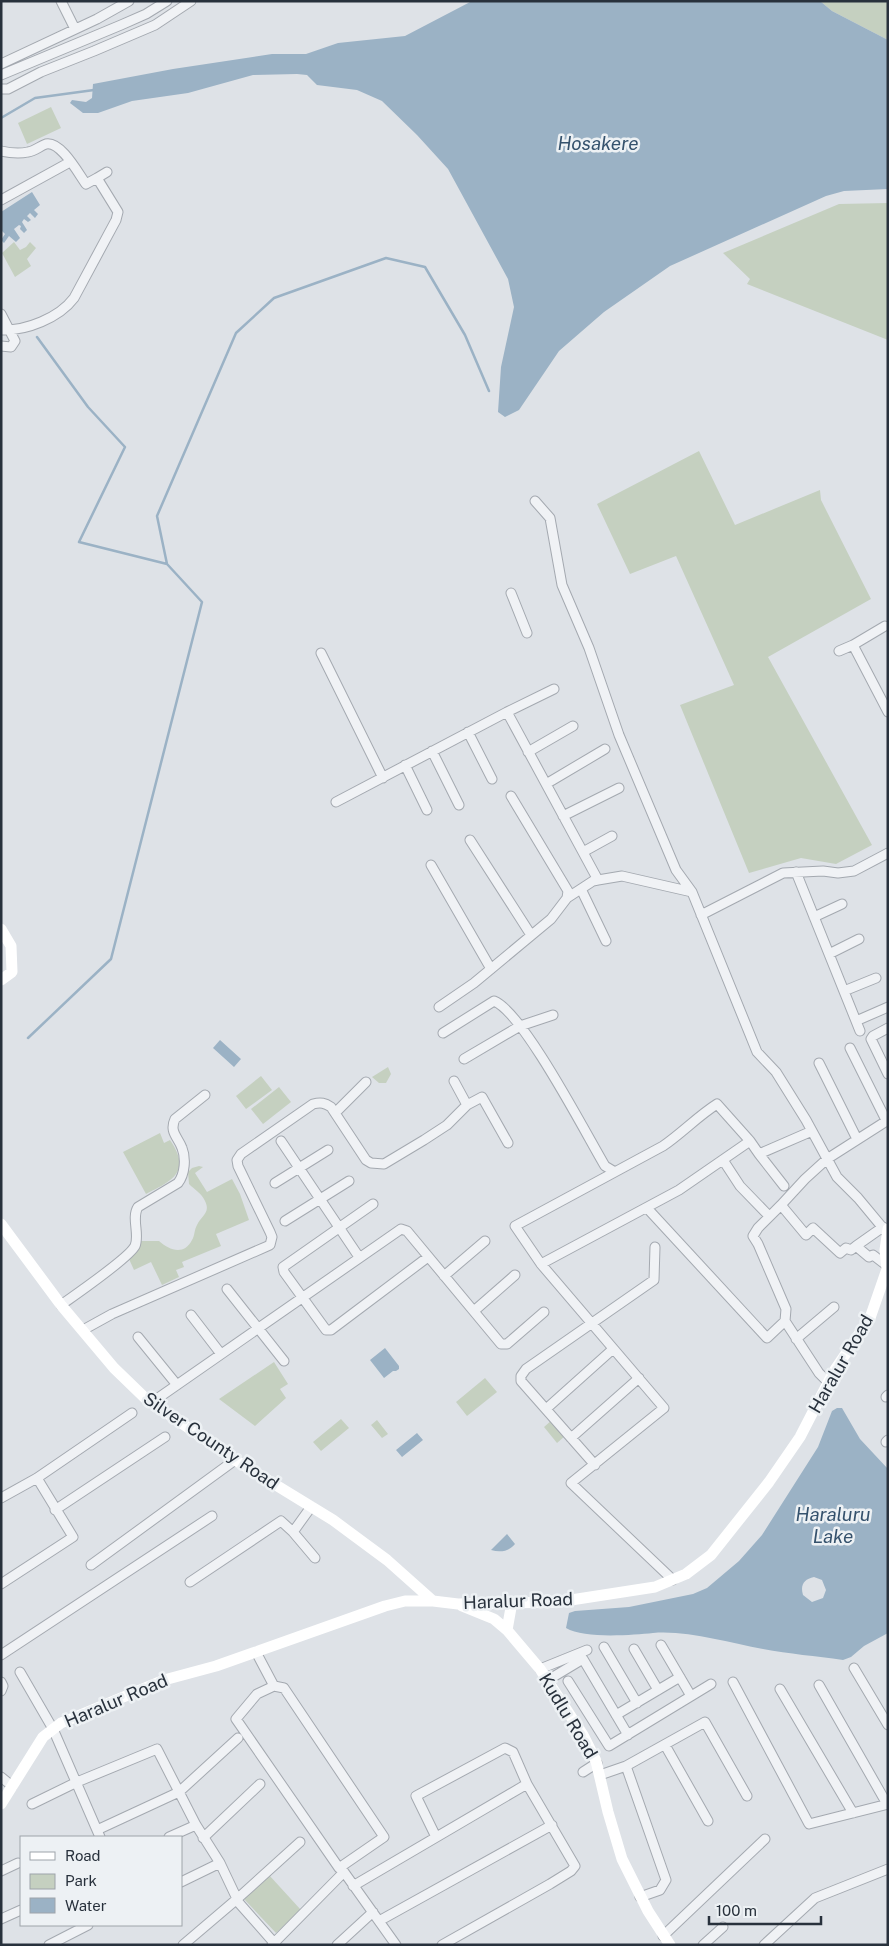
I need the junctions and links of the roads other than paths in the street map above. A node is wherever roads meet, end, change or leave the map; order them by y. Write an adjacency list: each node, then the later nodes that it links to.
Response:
1 (61, 1): 7 (street)
2 (129, 1): 7 (street)
3 (167, 1): 5 (street)
4 (191, 1): 6 (street)
5 (146, 14): 6 (street); 8 (street)
6 (155, 25): 9 (street)
7 (75, 29): 11 (street)
8 (90, 38): 9 (street); 10 (street)
9 (94, 51): 12 (street)
10 (37, 61): 12 (street); 13 (street)
11 (1, 64)
12 (41, 72): 14 (street)
13 (1, 76): 14 (street)
14 (5, 89)
15 (1, 151): 16 (street)
16 (70, 162): 18 (street); 19 (street)
17 (107, 172): 18 (street)
18 (97, 178): 21 (street)
19 (1, 200)
20 (1, 314): 21 (street)
21 (5, 330): 22 (street)
22 (1, 346)
23 (535, 501): 56 (street)
24 (511, 593): 26 (street)
25 (885, 625): 27 (street)
26 (527, 633)
27 (852, 645): 28 (street); 32 (street)
28 (839, 651)
29 (321, 654): 39 (street)
30 (554, 689): 31 (street)
31 (507, 712): 34 (street); 37 (street)
32 (888, 712)
33 (574, 726): 37 (street)
34 (468, 732): 36 (street); 40 (street)
35 (605, 749): 41 (street)
36 (432, 751): 38 (street); 45 (street)
37 (528, 752): 41 (street)
38 (406, 765): 39 (street); 46 (street)
39 (383, 778): 44 (street)
40 (492, 779)
41 (546, 784): 47 (street)
42 (619, 788): 47 (street)
43 (511, 796): 57 (street)
44 (336, 802)
45 (459, 805)
46 (427, 810)
47 (563, 816): 50 (street)
48 (612, 836): 50 (street)
49 (470, 840): 62 (street)
50 (583, 852): 54 (street)
51 (888, 854): 53 (street)
52 (431, 865): 66 (street)
53 (796, 872): 59 (street); 60 (street)
54 (598, 880): 55 (street); 56 (street)
55 (581, 889): 57 (street); 64 (street)
56 (692, 892): 59 (street)
57 (568, 898): 62 (street)
58 (842, 904): 60 (street)
59 (701, 915): 88 (street)
60 (814, 917): 65 (street)
61 (1, 929): 68 (street)
62 (531, 935): 66 (street)
63 (859, 939): 65 (street)
64 (606, 942)
65 (829, 954): 69 (street)
66 (491, 969): 70 (street)
67 (876, 978): 69 (street)
68 (1, 980)
69 (844, 992): 73 (street)
70 (439, 1007)
71 (888, 1007): 73 (street)
72 (553, 1015): 74 (street)
73 (856, 1022): 76 (street)
74 (520, 1026): 77 (street); 79 (street); 98 (street)
75 (888, 1028): 81 (street)
76 (860, 1031)
77 (443, 1033)
78 (850, 1048): 87 (street)
79 (464, 1059)
80 (819, 1063): 89 (street)
81 (888, 1074)
82 (454, 1081): 85 (street)
83 (366, 1082): 86 (street)
84 (205, 1095): 122 (street)
85 (467, 1105): 86 (street); 92 (street)
86 (335, 1113): 130 (street)
87 (887, 1120): 89 (street)
88 (812, 1131): 94 (street); 95 (street)
89 (857, 1139): 95 (street)
90 (281, 1141): 97 (street)
91 (750, 1141): 94 (street); 96 (street); 98 (street)
92 (508, 1143)
93 (328, 1150): 97 (street)
94 (759, 1154): 101 (street)
95 (826, 1159): 104 (street); 110 (street)
96 (723, 1160): 105 (street); 106 (street)
97 (299, 1168): 100 (street); 102 (street)
98 (614, 1172): 116 (street)
99 (349, 1181): 102 (street)
100 (275, 1183)
101 (784, 1186)
102 (320, 1199): 107 (street); 109 (street)
103 (374, 1204): 109 (street)
104 (781, 1205): 106 (street); 112 (street)
105 (647, 1208): 116 (street); 127 (street)
106 (769, 1216): 127 (street)
107 (285, 1221)
108 (1, 1224): 122 (street, Silver County Road)
109 (339, 1228): 114 (street); 121 (street)
110 (886, 1230): 112 (street); 117 (street, Haralur Road)
111 (485, 1241): 119 (street)
112 (856, 1246): 117 (street)
113 (655, 1247): 128 (street)
114 (359, 1257): 115 (street); 121 (street)
115 (428, 1257): 119 (street); 121 (street)
116 (541, 1264): 128 (street)
117 (887, 1268): 137 (street, Haralur Road)
118 (515, 1275): 124 (street)
119 (444, 1276): 124 (street)
120 (227, 1289): 129 (street)
121 (302, 1297): 129 (street)
122 (61, 1305): 130 (street, Silver County Road)
123 (834, 1307): 132 (street)
124 (474, 1311): 125 (street)
125 (544, 1312)
126 (191, 1315): 134 (street)
127 (785, 1321): 132 (street)
128 (592, 1323): 133 (street); 140 (street)
129 (258, 1328): 134 (street); 135 (street)
130 (83, 1330): 139 (street, Silver County Road)
131 (138, 1337): 138 (street)
132 (796, 1339): 137 (street)
133 (614, 1349): 136 (street); 140 (street)
134 (220, 1354): 138 (street)
135 (284, 1361)
136 (639, 1378): 143 (street); 145 (street)
137 (828, 1382): 154 (street, Haralur Road)
138 (177, 1385): 139 (street)
139 (151, 1403): 144 (street, Silver County Road)
140 (546, 1409): 143 (street)
141 (132, 1413): 146 (street)
142 (165, 1437): 149 (street)
143 (571, 1438): 145 (street)
144 (236, 1460): 148 (street, Silver County Road); 153 (street)
145 (595, 1464): 154 (street)
146 (38, 1478): 147 (street); 149 (street)
147 (3, 1494)
148 (311, 1507): 151 (street); 157 (street, Silver County Road)
149 (55, 1510): 155 (street)
150 (212, 1516): 166 (street)
151 (293, 1532): 152 (street); 156 (street)
152 (315, 1558)
153 (91, 1565)
154 (673, 1580): 158 (street, Haralur Road)
155 (2, 1581)
156 (190, 1582)
157 (433, 1601): 159 (street, Haralur Road); 165 (street, Haralur Road)
158 (512, 1602): 159 (street, Haralur Road); 160 (street)
159 (458, 1604): 160 (street, Kudlu Road)
160 (507, 1630): 167 (street, Kudlu Road)
161 (661, 1645): 170 (street)
162 (604, 1648): 182 (street)
163 (634, 1649): 179 (street)
164 (587, 1650): 167 (street)
165 (256, 1652): 177 (street); 185 (street, Haralur Road)
166 (1, 1656)
167 (540, 1668): 171 (street, Kudlu Road)
168 (854, 1668): 184 (street)
169 (20, 1672): 185 (street)
170 (680, 1677): 179 (street); 181 (street)
171 (548, 1680): 183 (street); 189 (street, Kudlu Road)
172 (568, 1681): 186 (street)
173 (1, 1682): 180 (street)
174 (734, 1682): 203 (street)
175 (710, 1684): 181 (street)
176 (819, 1685): 202 (street)
177 (274, 1686): 177 (street)
178 (780, 1689): 203 (street)
179 (658, 1690): 182 (street)
180 (1, 1691)
181 (691, 1696): 186 (street)
182 (637, 1703): 183 (street)
183 (616, 1715): 186 (street)
184 (888, 1725)
185 (53, 1728): 194 (street); 197 (street, Haralur Road)
186 (628, 1735)
187 (238, 1738): 198 (street)
188 (665, 1745): 190 (street); 199 (street); 204 (street)
189 (597, 1763): 191 (street); 192 (street, Kudlu Road)
190 (626, 1766): 192 (street); 219 (street)
191 (583, 1772)
192 (600, 1775): 219 (street, Kudlu Road)
193 (1, 1777): 197 (street)
194 (77, 1782): 198 (street); 201 (street); 207 (street)
195 (260, 1784): 210 (street)
196 (527, 1784): 206 (street); 209 (street); 209 (street)
197 (12, 1786): 200 (street, Haralur Road)
198 (179, 1792): 205 (street); 207 (street)
199 (748, 1796)
200 (1, 1804)
201 (32, 1804)
202 (887, 1804): 203 (street)
203 (853, 1813)
204 (708, 1821)
205 (196, 1825): 208 (street); 210 (street)
206 (552, 1825): 224 (street); 233 (street)
207 (99, 1834)
208 (171, 1836)
209 (436, 1837): 218 (street)
210 (204, 1838): 214 (street)
211 (765, 1839): 227 (street)
212 (300, 1842): 220 (street)
213 (18, 1863): 216 (street)
214 (220, 1863): 217 (street); 220 (street)
215 (888, 1869): 235 (street)
216 (1, 1871)
217 (182, 1882)
218 (354, 1886): 222 (street); 228 (street)
219 (640, 1897): 227 (street, Kudlu Road)
220 (237, 1899): 228 (street); 230 (street)
221 (20, 1910): 223 (street)
222 (373, 1912): 224 (street); 231 (street)
223 (1, 1919)
224 (379, 1921): 232 (street)
225 (86, 1926): 229 (street)
226 (723, 1928): 234 (street)
227 (667, 1940)
228 (274, 1944)
229 (49, 1945)
230 (183, 1945)
231 (337, 1945)
232 (396, 1945)
233 (442, 1945)
234 (703, 1945)
235 (764, 1945)

